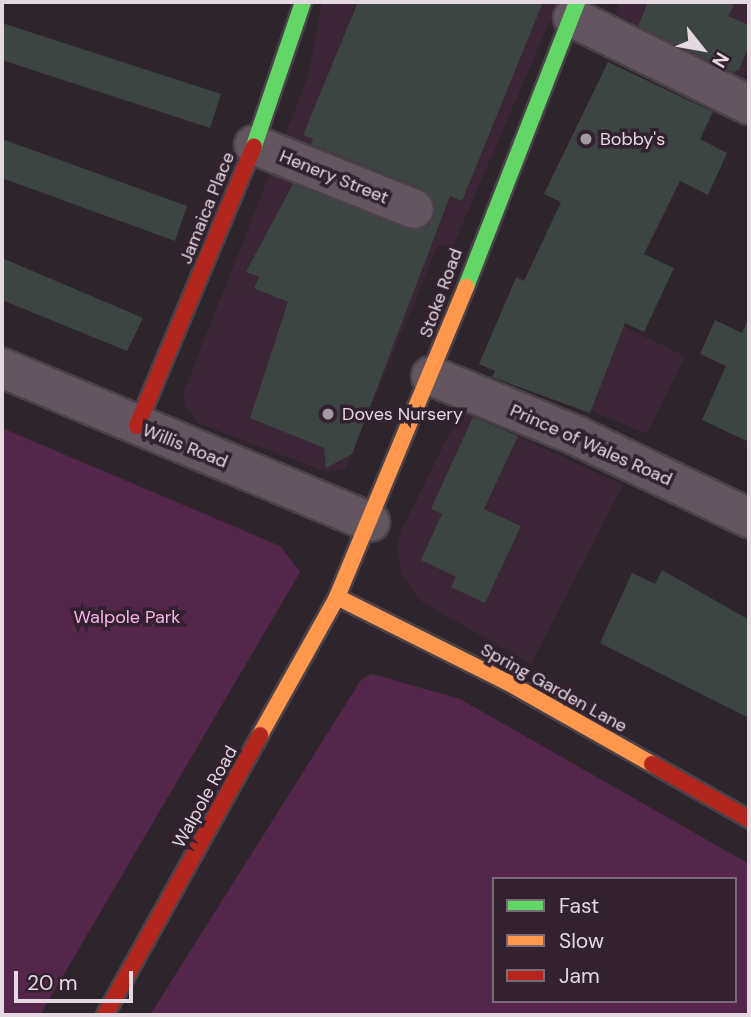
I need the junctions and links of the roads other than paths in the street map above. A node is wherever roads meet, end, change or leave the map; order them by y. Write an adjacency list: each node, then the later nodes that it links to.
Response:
1 (303, 2): 4 (street, Jamaica Place)
2 (575, 10): 3 (street); 7 (street, Stoke Road)
3 (749, 105)
4 (254, 145): 5 (street, Henery Street); 8 (street, Jamaica Place)
5 (414, 209)
6 (2, 368): 8 (street, Willis Road)
7 (431, 376): 9 (street, Prince of Wales Road); 10 (street, Stoke Road)
8 (137, 426): 10 (street, Willis Road)
9 (749, 518)
10 (370, 522): 11 (street, Stoke Road)
11 (337, 597): 12 (street, Spring Garden Lane); 13 (street, Walpole Road)
12 (749, 819)
13 (105, 1015)

